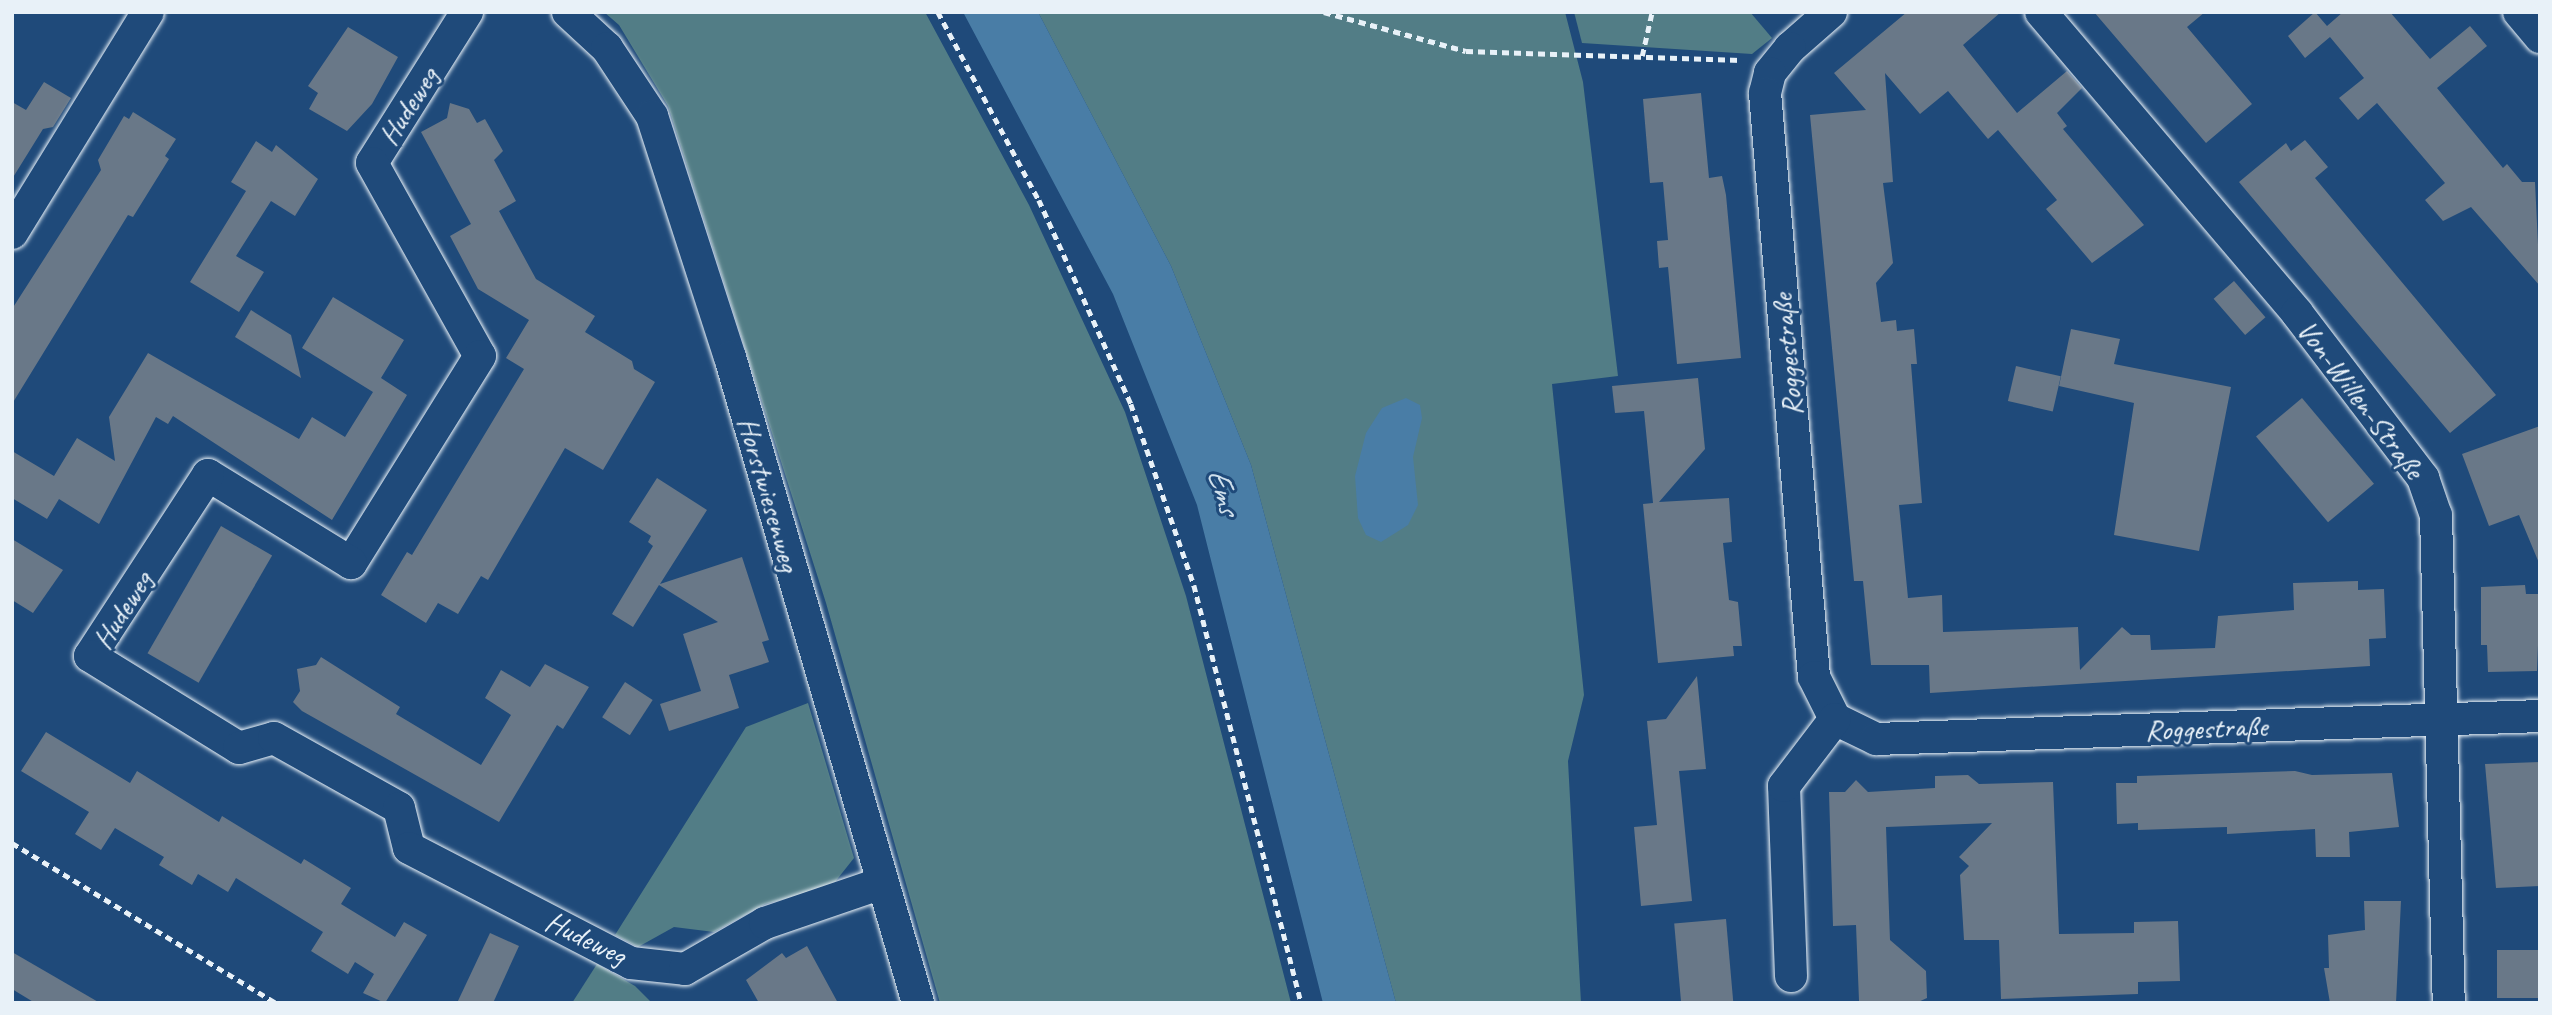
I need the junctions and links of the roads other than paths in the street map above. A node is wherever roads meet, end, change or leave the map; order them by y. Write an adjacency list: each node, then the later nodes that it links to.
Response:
1 (148, 12): 8 (street)
2 (467, 12): 12 (street, Hudeweg)
3 (568, 12): 12 (street, Horstwiesenweg)
4 (1831, 12): 10 (street, Roggestraße)
5 (2041, 12): 11 (street, Von-Willen-Straße)
6 (2519, 12): 7 (street)
7 (2540, 37)
8 (12, 233)
9 (2540, 716): 11 (street, Roggestraße)
10 (1835, 719): 11 (street, Roggestraße); 13 (street)
11 (2438, 719): 15 (street, Von-Willen-Straße)
12 (882, 883): 14 (street, Horstwiesenweg)
13 (1791, 976)
14 (918, 1003)
15 (2449, 1003)

